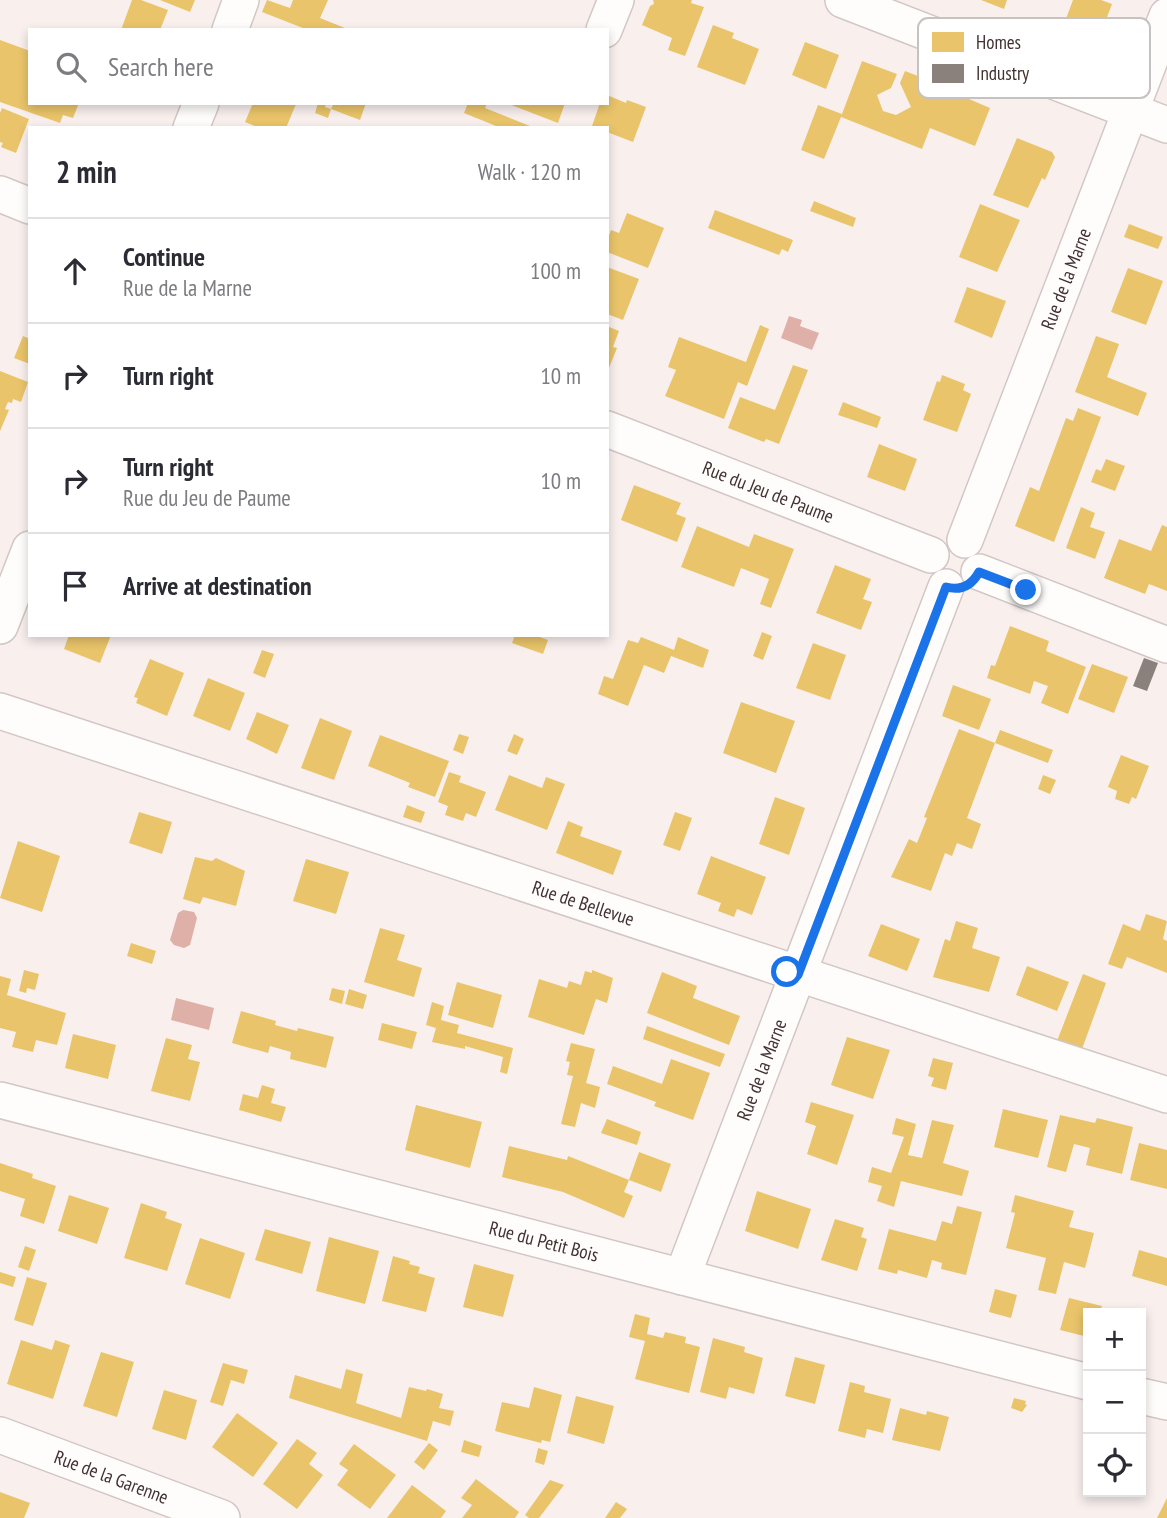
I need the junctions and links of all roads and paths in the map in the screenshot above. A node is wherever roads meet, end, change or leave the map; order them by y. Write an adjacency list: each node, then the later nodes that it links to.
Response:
1 (242, 0): 5 (street)
2 (616, 0): 6 (street)
3 (843, 0): 7 (street)
4 (1167, 16): 8 (street, Rue de la Marne)
5 (231, 28)
6 (605, 28)
7 (918, 29)
8 (1150, 60)
9 (1096, 98): 12 (street)
10 (1135, 98): 12 (street, Rue de la Marne)
11 (200, 105): 14 (street)
12 (1130, 111): 13 (street); 18 (street, Rue de la Marne)
13 (1167, 125)
14 (192, 126)
15 (0, 194): 16 (street)
16 (28, 204)
17 (609, 430): 20 (street, Rue du Jeu de Paume)
18 (965, 540): 20 (street); 21 (street)
19 (28, 554): 23 (street)
20 (931, 555): 22 (street)
21 (979, 572): 22 (street); 24 (street)
22 (946, 587): 26 (street, Rue de la Marne)
23 (0, 626)
24 (1167, 645)
25 (0, 711): 26 (street, Rue de Bellevue)
26 (798, 975): 27 (street, Rue de Bellevue); 29 (street, Rue de la Marne)
27 (1167, 1095)
28 (0, 1100): 29 (street, Rue du Petit Bois)
29 (682, 1277): 30 (street, Rue du Petit Bois)
30 (1072, 1387)
31 (1146, 1397): 32 (street)
32 (1167, 1402)
33 (0, 1435): 34 (street, Rue de la Garenne)
34 (222, 1518)

